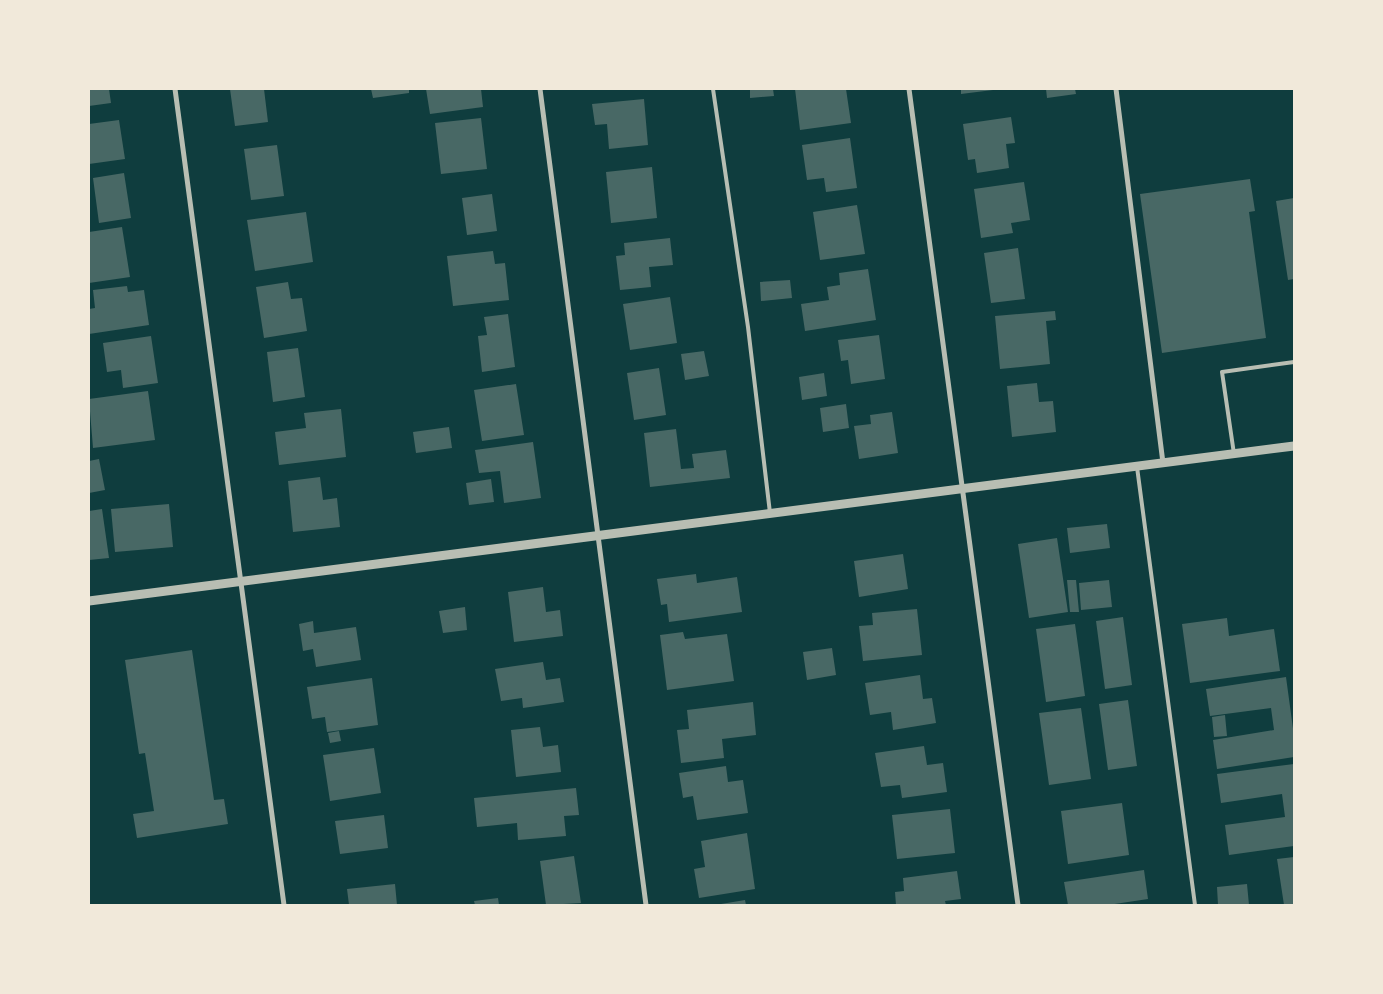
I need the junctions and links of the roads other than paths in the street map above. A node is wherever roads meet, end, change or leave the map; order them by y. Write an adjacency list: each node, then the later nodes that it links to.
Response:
1 (175, 89): 14 (street)
2 (540, 89): 13 (street)
3 (713, 89): 12 (lane)
4 (909, 89): 11 (street)
5 (1116, 89): 9 (street)
6 (1294, 362): 8 (lane)
7 (1294, 446): 8 (street)
8 (1234, 454): 9 (street)
9 (1163, 464): 10 (street)
10 (1137, 467): 11 (street); 19 (lane)
11 (963, 490): 12 (street); 18 (street)
12 (770, 514): 13 (street)
13 (598, 536): 14 (street); 17 (street)
14 (240, 582): 15 (street); 16 (street)
15 (89, 601)
16 (284, 905)
17 (646, 905)
18 (1018, 905)
19 (1195, 905)

